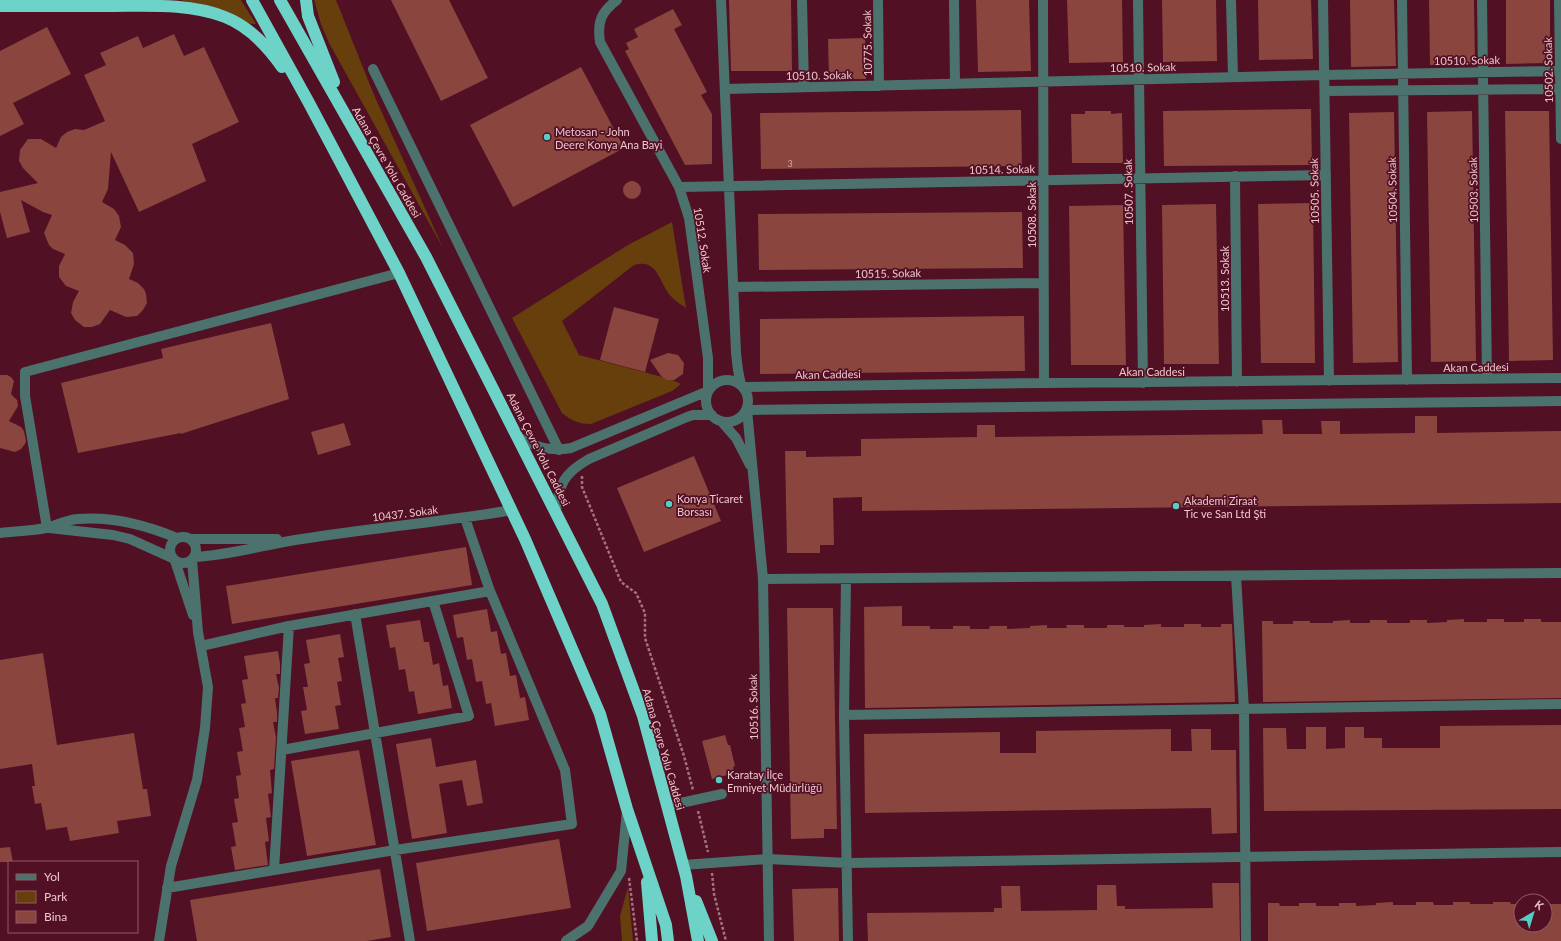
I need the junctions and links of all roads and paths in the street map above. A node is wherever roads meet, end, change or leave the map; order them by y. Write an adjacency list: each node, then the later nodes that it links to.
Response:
1 (252, 0): 33 (highway)
2 (280, 0): 34 (highway, Adana Çevre Yolu Caddesi)
3 (306, 0): 34 (highway)
4 (617, 0): 41 (street, 10512. Sokak)
5 (721, 0): 28 (street)
6 (802, 0): 27 (street)
7 (878, 0): 26 (street, 10775. Sokak)
8 (954, 0): 25 (street)
9 (1043, 0): 24 (street, 10508. Sokak)
10 (1138, 0): 23 (street, 10507. Sokak)
11 (1231, 0): 22 (street)
12 (1323, 0): 21 (street, 10505. Sokak)
13 (1402, 0): 20 (street, 10504. Sokak)
14 (1482, 0): 19 (street, 10503. Sokak)
15 (1559, 0): 18 (street, 10502. Sokak)
16 (0, 6): 33 (highway)
17 (373, 69): 59 (street)
18 (1561, 71): 19 (street, 10510. Sokak); 29 (street, 10502. Sokak)
19 (1483, 72): 20 (street, 10510. Sokak); 31 (street, 10503. Sokak)
20 (1403, 74): 21 (street, 10510. Sokak); 30 (street, 10504. Sokak)
21 (1324, 75): 22 (street, 10510. Sokak); 32 (street, 10505. Sokak)
22 (1232, 77): 23 (street, 10510. Sokak)
23 (1139, 79): 24 (street, 10510. Sokak); 38 (street, 10507. Sokak)
24 (1043, 82): 25 (street, 10510. Sokak); 39 (street, 10508. Sokak)
25 (955, 84): 26 (street, 10510. Sokak)
26 (879, 86): 27 (street, 10510. Sokak)
27 (804, 87): 28 (street, 10510. Sokak)
28 (726, 89): 40 (street)
29 (1561, 89): 31 (street); 35 (street, 10502. Sokak)
30 (1403, 90): 31 (street); 32 (street); 47 (street, 10504. Sokak)
31 (1484, 90): 46 (street, 10503. Sokak)
32 (1324, 91): 36 (street, 10505. Sokak)
33 (309, 103): 42 (highway)
34 (355, 132): 58 (highway, Adana Çevre Yolu Caddesi)
35 (1561, 139)
36 (1326, 175): 37 (street, 10514. Sokak); 48 (street, 10505. Sokak)
37 (1235, 176): 38 (street, 10514. Sokak); 49 (street, 10513. Sokak)
38 (1140, 178): 39 (street, 10514. Sokak); 51 (street, 10507. Sokak)
39 (1043, 180): 40 (street, 10514. Sokak); 43 (street, 10508. Sokak)
40 (729, 186): 41 (street, 10514. Sokak); 44 (street)
41 (679, 187): 53 (street, 10512. Sokak)
42 (399, 273): 62 (highway); 65 (street)
43 (1043, 283): 44 (street, 10515. Sokak); 50 (street, 10508. Sokak)
44 (733, 287): 52 (street)
45 (1561, 378): 46 (street, Akan Caddesi)
46 (1487, 379): 47 (street, Akan Caddesi)
47 (1407, 380): 48 (street, Akan Caddesi)
48 (1329, 381): 49 (street, Akan Caddesi)
49 (1237, 382): 51 (street, Akan Caddesi)
50 (1044, 383): 51 (street, Akan Caddesi); 52 (street, Akan Caddesi)
51 (1143, 383)
52 (742, 386): 53 (street); 55 (street)
53 (708, 391): 56 (street); 59 (street)
54 (1561, 401): 55 (street)
55 (746, 410): 57 (street); 61 (street, 10516. Sokak)
56 (712, 415): 57 (street); 60 (street)
57 (721, 421): 61 (street)
58 (518, 437): 59 (street); 63 (highway, Adana Çevre Yolu Caddesi)
59 (559, 450)
60 (578, 465): 63 (street); 88 (path)
61 (753, 472): 74 (street, 10516. Sokak)
62 (512, 510): 64 (street, 10437. Sokak); 90 (highway)
63 (556, 512): 89 (highway, Adana Çevre Yolu Caddesi)
64 (465, 518): 69 (street, 10437. Sokak); 76 (street)
65 (47, 528): 66 (street); 67 (street); 71 (street)
66 (0, 533)
67 (177, 538): 68 (street); 71 (street)
68 (190, 539): 69 (street, 10437. Sokak); 70 (street)
69 (301, 539): 70 (street, 10437. Sokak)
70 (193, 559): 71 (street); 80 (street)
71 (173, 560): 80 (street)
72 (1561, 573): 73 (street)
73 (1236, 576): 75 (street); 83 (street)
74 (763, 579): 75 (street); 94 (street, 10516. Sokak)
75 (846, 579): 84 (street)
76 (490, 591): 77 (street); 91 (street)
77 (433, 601): 78 (street); 85 (street)
78 (356, 614): 79 (street); 85 (street)
79 (289, 626): 81 (street); 86 (street)
80 (198, 632): 81 (street)
81 (201, 646): 101 (street)
82 (1561, 704): 83 (street)
83 (1244, 709): 84 (street); 93 (street)
84 (844, 715): 97 (street)
85 (375, 732): 86 (street); 91 (street)
86 (282, 750): 98 (street)
87 (722, 794): 88 (street)
88 (696, 799): 89 (street); 96 (path)
89 (667, 806): 99 (highway, Adana Çevre Yolu Caddesi)
90 (627, 809): 95 (highway); 104 (street)
91 (395, 850): 98 (street); 103 (street)
92 (1561, 852): 93 (street)
93 (1246, 857): 97 (street); 113 (street)
94 (768, 859): 96 (street); 97 (street); 111 (street, 10516. Sokak)
95 (645, 863): 106 (highway); 107 (highway)
96 (711, 863): 99 (street); 110 (path)
97 (848, 863): 112 (street)
98 (274, 870): 101 (street)
99 (684, 870): 108 (highway, Adana Çevre Yolu Caddesi); 109 (highway)
100 (629, 874): 105 (path)
101 (168, 888): 102 (street)
102 (159, 941)
103 (410, 941)
104 (566, 941)
105 (637, 941)
106 (652, 941)
107 (668, 941)
108 (698, 941)
109 (712, 941)
110 (726, 941)
111 (769, 941)
112 (848, 941)
113 (1246, 941)

